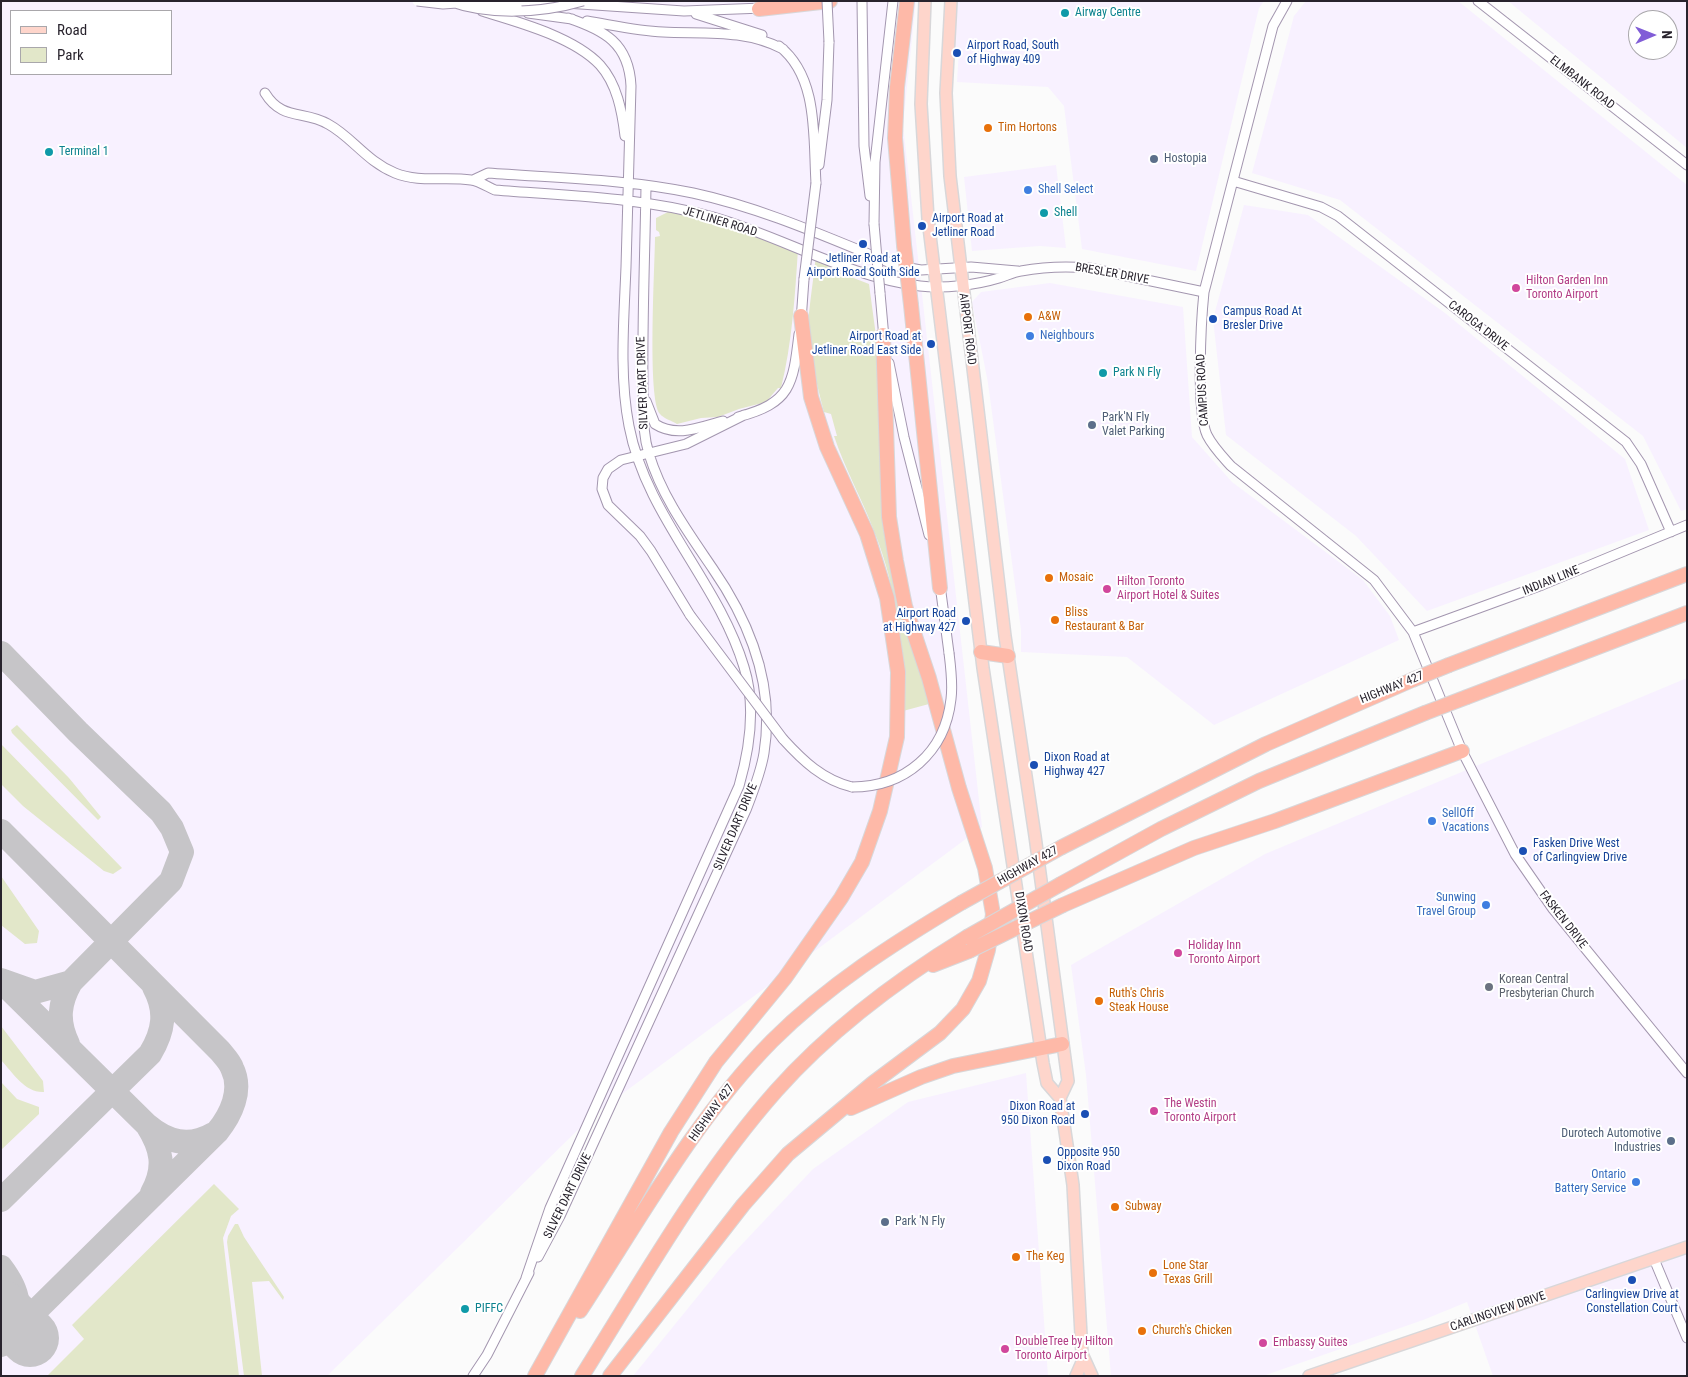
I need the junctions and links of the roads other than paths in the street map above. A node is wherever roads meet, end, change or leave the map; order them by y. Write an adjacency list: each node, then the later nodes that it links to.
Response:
1 (417, 1): 3 (street, bridge)
2 (450, 1): 16 (street); 18 (street, bridge)
3 (485, 1): 15 (street, bridge)
4 (584, 1): 18 (street, bridge)
5 (788, 1): 17 (street)
6 (829, 1): 17 (highway); 27 (street, bridge)
7 (862, 1): 34 (street)
8 (893, 1): 34 (street)
9 (907, 1): 50 (highway, bridge)
10 (925, 1): 36 (main road, AIRPORT ROAD)
11 (951, 1): 35 (main road, AIRPORT ROAD)
12 (1287, 1): 26 (street, CAMPUS ROAD)
13 (1478, 1): 24 (street, ELMBANK ROAD)
14 (548, 2): 16 (street); 19 (street)
15 (574, 2)
16 (469, 7): 23 (street)
17 (759, 9): 19 (street)
18 (499, 11): 20 (street, bridge)
19 (684, 11): 21 (street)
20 (568, 18): 21 (street); 23 (street)
21 (783, 48): 27 (street)
22 (266, 93): 25 (street, JETLINER ROAD)
23 (628, 161): 28 (street, SILVER DART DRIVE)
24 (1687, 165)
25 (473, 180): 28 (street, JETLINER ROAD); 31 (street, JETLINER ROAD)
26 (1232, 181): 40 (street, CAMPUS ROAD); 48 (street, CAROGA DRIVE)
27 (816, 183): 41 (street, bridge)
28 (628, 184): 29 (street, JETLINER ROAD); 31 (street, SILVER DART DRIVE)
29 (646, 186): 30 (street, JETLINER ROAD); 32 (street, SILVER DART DRIVE)
30 (716, 200): 33 (street); 36 (street, JETLINER ROAD)
31 (628, 201): 32 (street, JETLINER ROAD); 46 (street, SILVER DART DRIVE)
32 (646, 202): 33 (street, JETLINER ROAD); 43 (street, SILVER DART DRIVE)
33 (712, 217): 39 (street, JETLINER ROAD)
34 (874, 224): 42 (street, bridge)
35 (960, 268): 36 (street, JETLINER ROAD); 37 (street, BRESLER DRIVE); 38 (main road, AIRPORT ROAD)
36 (934, 269): 39 (main road, AIRPORT ROAD)
37 (1020, 271): 38 (street, BRESLER DRIVE); 40 (street, BRESLER DRIVE)
38 (962, 284): 39 (street, JETLINER ROAD); 54 (main road, AIRPORT ROAD)
39 (936, 286): 53 (main road, AIRPORT ROAD)
40 (1204, 292): 52 (street, CAMPUS ROAD)
41 (802, 316): 44 (street); 70 (highway)
42 (884, 335): 50 (street); 63 (highway)
43 (643, 392): 44 (street); 45 (street, SILVER DART DRIVE)
44 (744, 415): 45 (street)
45 (648, 453): 46 (street); 58 (street, SILVER DART DRIVE)
46 (636, 456): 50 (street, bridge); 57 (street, SILVER DART DRIVE)
47 (1687, 525): 48 (street, INDIAN LINE)
48 (1671, 532): 52 (street, INDIAN LINE)
49 (1687, 574): 70 (highway, HIGHWAY 427, bridge)
50 (940, 588)
51 (1687, 613): 56 (highway, bridge)
52 (1413, 632): 55 (street, CAMPUS ROAD)
53 (981, 652): 54 (highway); 60 (main road, DIXON ROAD)
54 (1008, 656): 59 (main road, DIXON ROAD)
55 (1462, 751): 56 (highway, bridge); 61 (street, FASKEN DRIVE)
56 (968, 944): 71 (highway)
57 (650, 985): 58 (street); 66 (street, SILVER DART DRIVE)
58 (663, 991): 66 (street, SILVER DART DRIVE)
59 (1062, 1044): 60 (highway); 62 (main road, DIXON ROAD)
60 (1041, 1050): 62 (main road, DIXON ROAD); 63 (highway)
61 (1687, 1073)
62 (1060, 1098): 68 (main road, DIXON ROAD)
63 (841, 1112): 72 (highway)
64 (1687, 1247): 65 (main road, CARLINGVIEW DRIVE)
65 (1654, 1260): 67 (street); 75 (main road, CARLINGVIEW DRIVE)
66 (526, 1278): 69 (street, SILVER DART DRIVE)
67 (1687, 1338)
68 (1083, 1360): 73 (main road, DIXON ROAD); 74 (main road, DIXON ROAD)
69 (472, 1376)
70 (536, 1376)
71 (582, 1376)
72 (610, 1376)
73 (1076, 1376)
74 (1092, 1376)
75 (1309, 1376)

